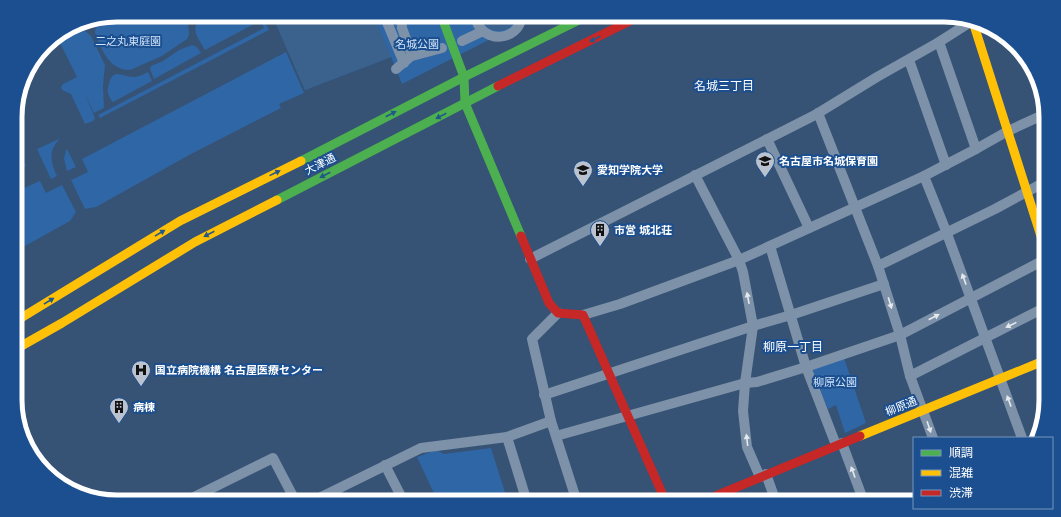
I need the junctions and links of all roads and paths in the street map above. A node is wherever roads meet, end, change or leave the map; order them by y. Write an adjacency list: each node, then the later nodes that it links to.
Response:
1 (386, 22): 14 (street)
2 (402, 22): 14 (street)
3 (444, 22): 16 (street)
4 (477, 22): 10 (street)
5 (522, 22): 10 (street)
6 (575, 22): 16 (street, 大津通)
7 (628, 22): 17 (street, 大津通, one-way to 17)
8 (968, 25): 12 (street)
9 (975, 27): 20 (street)
10 (483, 31): 11 (street)
11 (462, 41)
12 (939, 42): 15 (street); 22 (street)
13 (442, 48): 14 (street)
14 (412, 56)
15 (909, 60): 18 (street); 23 (street)
16 (464, 76): 17 (street); 43 (street, 大津通, one-way to 16)
17 (465, 103): 33 (street); 47 (street, 大津通, one-way to 47)
18 (818, 113): 21 (street); 28 (street)
19 (1039, 117): 20 (street)
20 (1008, 131): 22 (street); 27 (street)
21 (767, 139): 24 (street); 29 (street)
22 (976, 149): 23 (street)
23 (946, 165): 25 (street)
24 (695, 175): 33 (street); 34 (street)
25 (924, 176): 28 (street); 31 (street)
26 (1039, 185): 27 (street)
27 (1027, 191): 30 (street); 31 (street)
28 (856, 207): 29 (street); 36 (street)
29 (809, 228): 32 (street)
30 (1039, 230)
31 (946, 231): 36 (street); 38 (street, one-way to 31)
32 (770, 246): 34 (street); 42 (street)
33 (530, 259): 40 (street)
34 (739, 260): 41 (street); 44 (street, one-way to 34)
35 (1039, 263): 38 (street)
36 (878, 266): 37 (street)
37 (884, 284): 42 (street); 45 (street, one-way to 45)
38 (971, 299): 45 (street, one-way to 38); 46 (street)
39 (1039, 311): 46 (street, one-way to 46)
40 (558, 313): 41 (street); 54 (street)
41 (583, 315): 50 (street)
42 (791, 315): 44 (street); 49 (street)
43 (22, 317)
44 (753, 326): 50 (street); 53 (street)
45 (900, 335): 49 (street); 51 (street)
46 (985, 338): 51 (street); 52 (street)
47 (22, 346)
48 (1039, 363): 52 (street, 柳原通)
49 (806, 367): 53 (street); 62 (street)
50 (610, 374): 54 (street); 56 (street)
51 (910, 376): 55 (street)
52 (1000, 378): 55 (street, 柳原通); 61 (street, one-way to 52)
53 (745, 383): 56 (street); 64 (street, one-way to 53)
54 (544, 395): 57 (street)
55 (923, 410): 60 (street, one-way to 60); 62 (street, 柳原通)
56 (627, 416): 58 (street); 71 (street)
57 (550, 421): 58 (street); 59 (street)
58 (556, 436): 70 (street)
59 (507, 437): 63 (street); 69 (street)
60 (933, 437)
61 (1022, 437)
62 (839, 444): 64 (street, 柳原通); 74 (street, one-way to 62)
63 (385, 465): 67 (street); 68 (street)
64 (763, 475): 72 (street, 柳原通); 73 (street)
65 (198, 495): 66 (street)
66 (292, 495)
67 (325, 495)
68 (400, 495)
69 (525, 495)
70 (575, 495)
71 (663, 495)
72 (722, 495)
73 (773, 495)
74 (861, 495)

